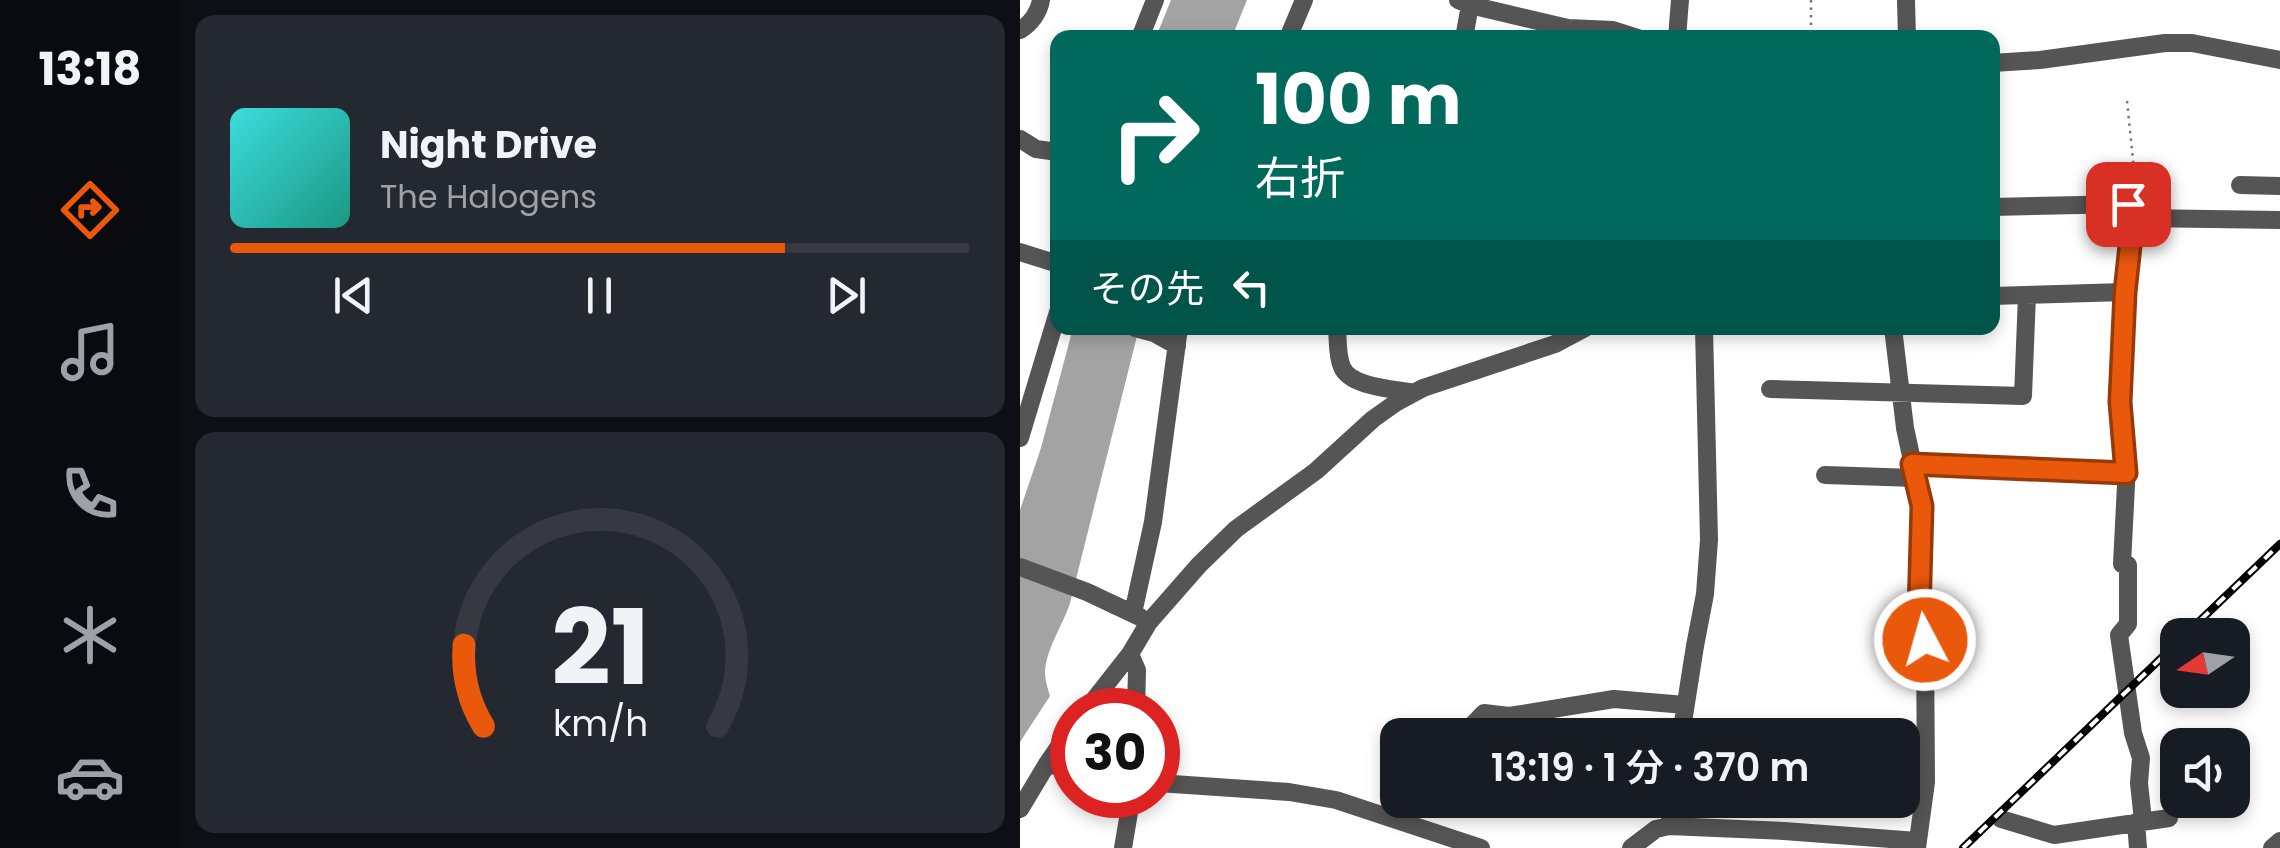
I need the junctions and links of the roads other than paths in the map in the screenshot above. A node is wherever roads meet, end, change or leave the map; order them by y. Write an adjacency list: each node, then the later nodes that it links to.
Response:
1 (1041, 0): 7 (street)
2 (1155, 0): 8 (street)
3 (1304, 0): 9 (street)
4 (1680, 0): 12 (street)
5 (1906, 0): 13 (street)
6 (1464, 2): 10 (street); 11 (street)
7 (1020, 30)
8 (1143, 30)
9 (1291, 30)
10 (1464, 30)
11 (1612, 30)
12 (1678, 30)
13 (1907, 30)
14 (2280, 60): 15 (street)
15 (2000, 62)
16 (1020, 139): 17 (street)
17 (1050, 151)
18 (2240, 185): 19 (street)
19 (2280, 186)
20 (2000, 208): 21 (street)
21 (2135, 210): 22 (street); 25 (street)
22 (2280, 220)
23 (1020, 252): 24 (street)
24 (1050, 261)
25 (2125, 292): 26 (street); 39 (street)
26 (2026, 295): 27 (street); 35 (street)
27 (2000, 296)
28 (1051, 335): 37 (street)
29 (1338, 335): 36 (street)
30 (1572, 335): 36 (street)
31 (1704, 335): 46 (street)
32 (1894, 335): 35 (street)
33 (1178, 337): 42 (street)
34 (1770, 389): 35 (street)
35 (1901, 392): 38 (street)
36 (1414, 393): 42 (street)
37 (1020, 438)
38 (1913, 471): 39 (street); 40 (street); 64 (street)
39 (2126, 473): 60 (street)
40 (1825, 476)
41 (1020, 566): 42 (street)
42 (1141, 618): 43 (street)
43 (1130, 654): 44 (street); 45 (street)
44 (1103, 688)
45 (1137, 688)
46 (1685, 705): 47 (street); 48 (street)
47 (1479, 718)
48 (1683, 718)
49 (1050, 758): 50 (street)
50 (1046, 764): 51 (street); 53 (street)
51 (1050, 765)
52 (1180, 785): 59 (street)
53 (1020, 809)
54 (1128, 818): 65 (street)
55 (1404, 818): 59 (street)
56 (1674, 818): 61 (street)
57 (2169, 818): 60 (street)
58 (2001, 820): 63 (street)
59 (1402, 821): 66 (street)
60 (2140, 821): 63 (street); 69 (street)
61 (1674, 827): 64 (street); 67 (street); 68 (street)
62 (2280, 841): 70 (street)
63 (2055, 842)
64 (1917, 844)
65 (1123, 848)
66 (1480, 848)
67 (1631, 848)
68 (1681, 848)
69 (2138, 848)
70 (2272, 848)

